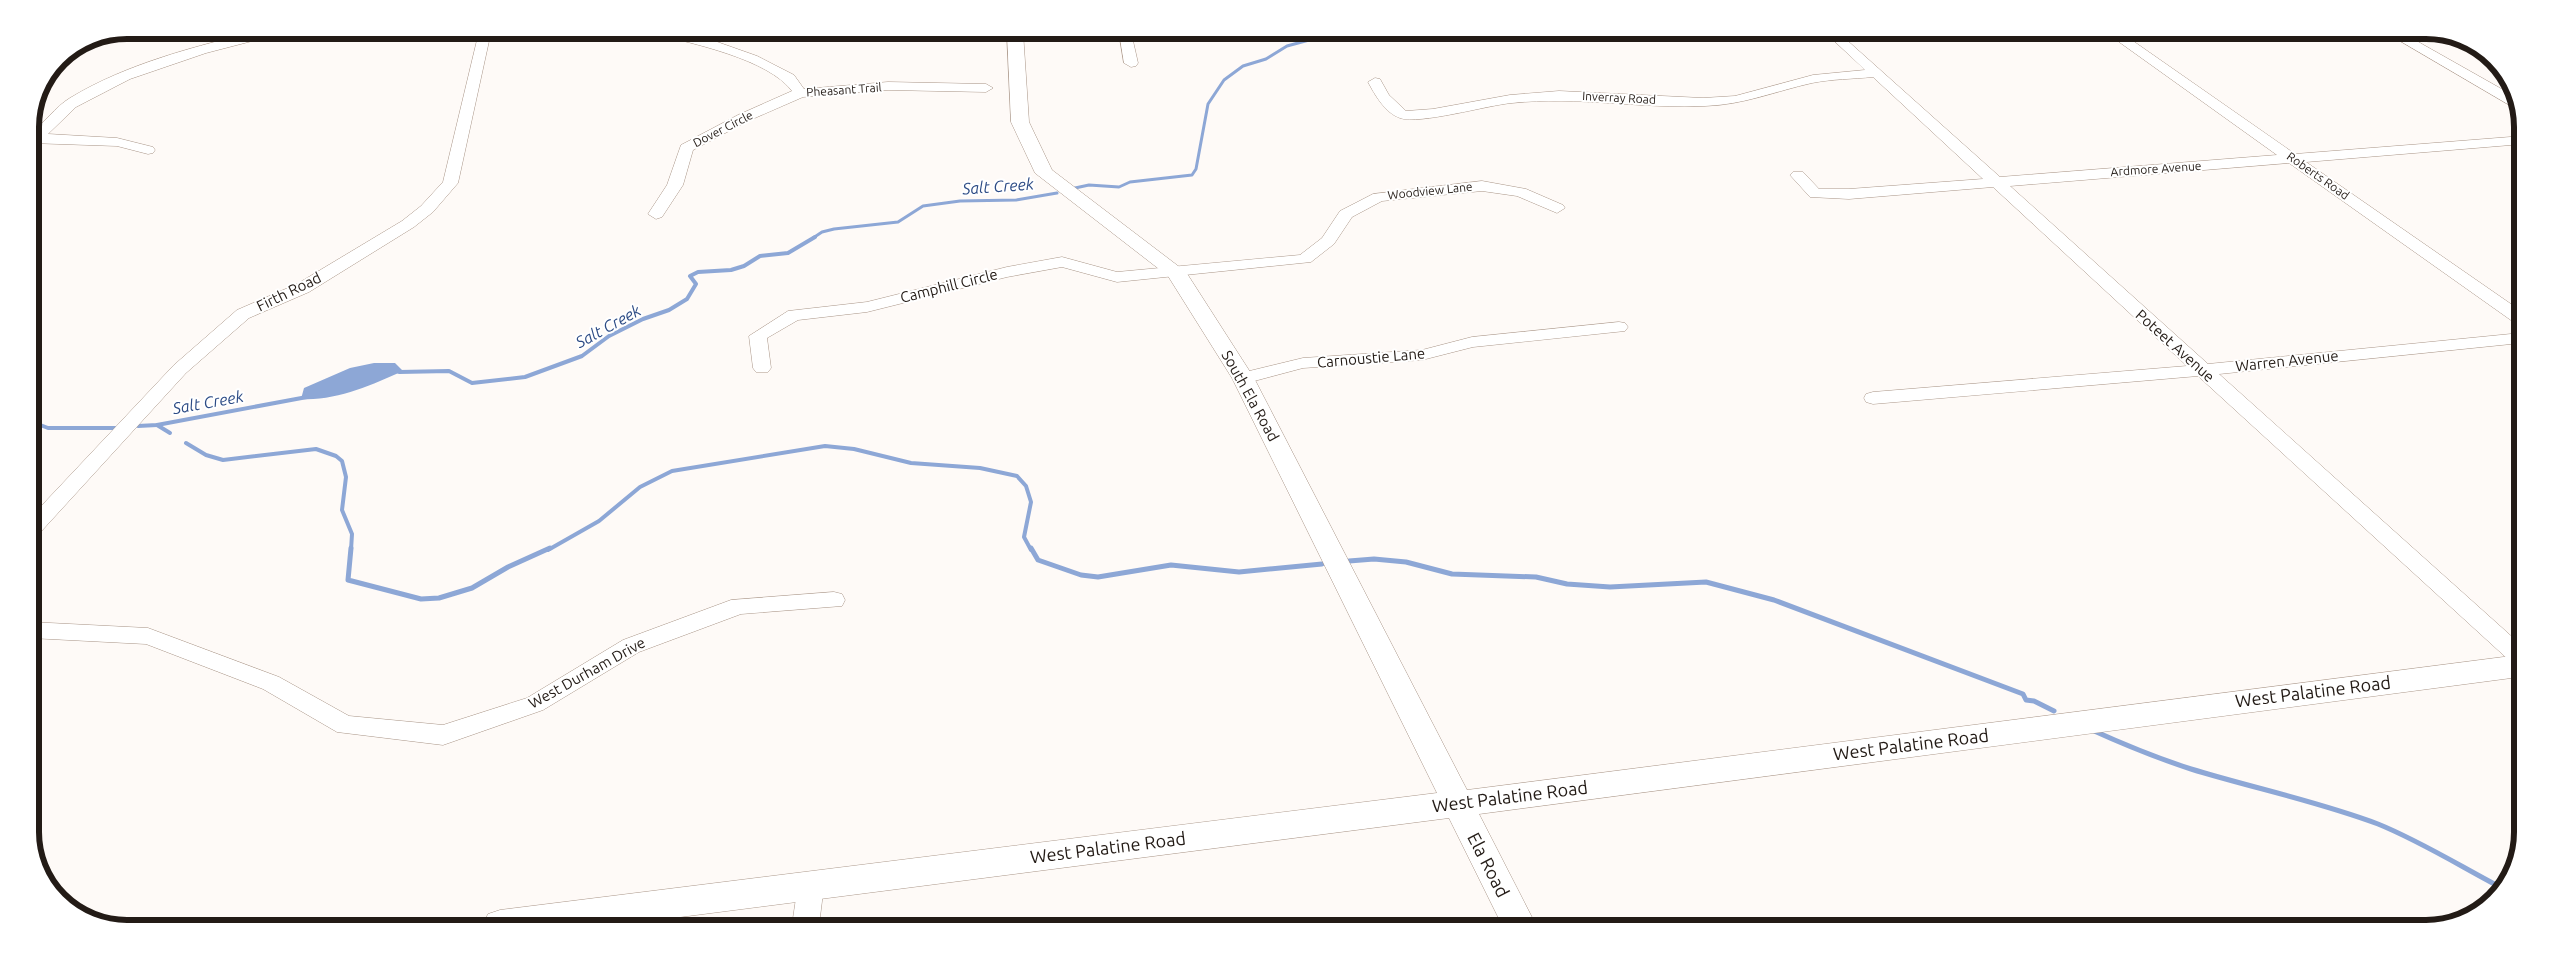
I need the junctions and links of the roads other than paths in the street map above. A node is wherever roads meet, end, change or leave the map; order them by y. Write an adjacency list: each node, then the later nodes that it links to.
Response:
1 (244, 39): 15 (street)
2 (484, 39): 32 (street, Firth Road)
3 (693, 39): 13 (street, Pheasant Trail)
4 (1015, 39): 24 (main road, South Ela Road)
5 (1126, 39): 9 (street)
6 (1839, 39): 10 (street, Poteet Avenue)
7 (2121, 39): 19 (street, Roberts Road)
8 (2403, 39): 14 (street)
9 (1130, 63)
10 (1876, 73): 11 (street, Inverray Road); 21 (street, Poteet Avenue)
11 (1375, 82)
12 (986, 88): 13 (street, Pheasant Trail)
13 (800, 93): 23 (street, Dover Circle)
14 (2510, 99)
15 (39, 132)
16 (39, 138): 18 (street)
17 (2514, 141): 19 (street, Ardmore Avenue)
18 (148, 150)
19 (2294, 159): 21 (street, Ardmore Avenue); 25 (street, Roberts Road)
20 (1798, 175): 21 (street, Ardmore Avenue)
21 (1996, 181): 29 (street, Poteet Avenue)
22 (1557, 208): 24 (street, Woodview Lane)
23 (656, 214)
24 (1176, 272): 28 (street, Camphill Circle); 30 (main road, South Ela Road)
25 (2514, 314)
26 (1619, 327): 30 (street, Carnoustie Lane)
27 (2514, 339): 29 (street, Warren Avenue)
28 (762, 368)
29 (2201, 370): 31 (street, Warren Avenue); 35 (street, Poteet Avenue)
30 (1243, 378): 37 (main road, South Ela Road)
31 (1873, 398)
32 (39, 521)
33 (834, 600): 34 (street, West Durham Drive)
34 (39, 630)
35 (2514, 652)
36 (2514, 667): 37 (main road, West Palatine Road)
37 (1456, 804): 38 (main road, West Palatine Road); 41 (main road, Ela Road)
38 (811, 885): 39 (main road, West Palatine Road); 40 (street)
39 (539, 920)
40 (806, 920)
41 (1516, 920)

